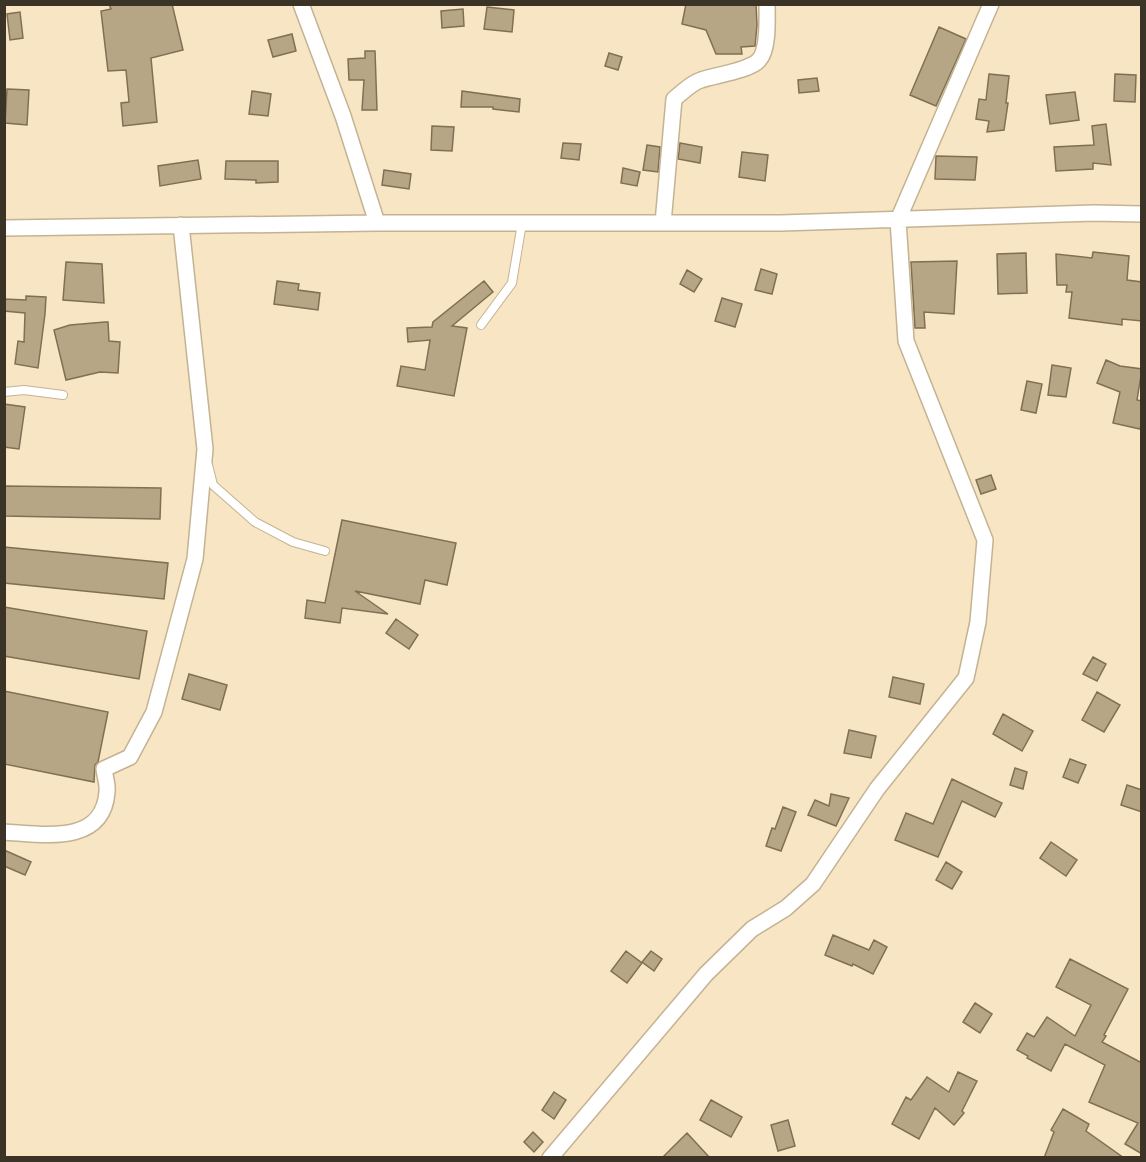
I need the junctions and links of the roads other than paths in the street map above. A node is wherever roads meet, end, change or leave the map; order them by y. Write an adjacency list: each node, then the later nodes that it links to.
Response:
1 (301, 4): 6 (street)
2 (767, 4): 8 (street)
3 (991, 4): 5 (street)
4 (1142, 214): 5 (street)
5 (898, 220): 8 (street); 17 (street)
6 (377, 223): 7 (street); 9 (street)
7 (522, 223): 8 (street); 11 (lane)
8 (663, 223)
9 (180, 225): 10 (street); 14 (street)
10 (4, 228)
11 (481, 325)
12 (4, 392): 13 (lane)
13 (63, 395)
14 (205, 448): 15 (lane); 16 (street)
15 (325, 551)
16 (4, 832)
17 (550, 1158)

